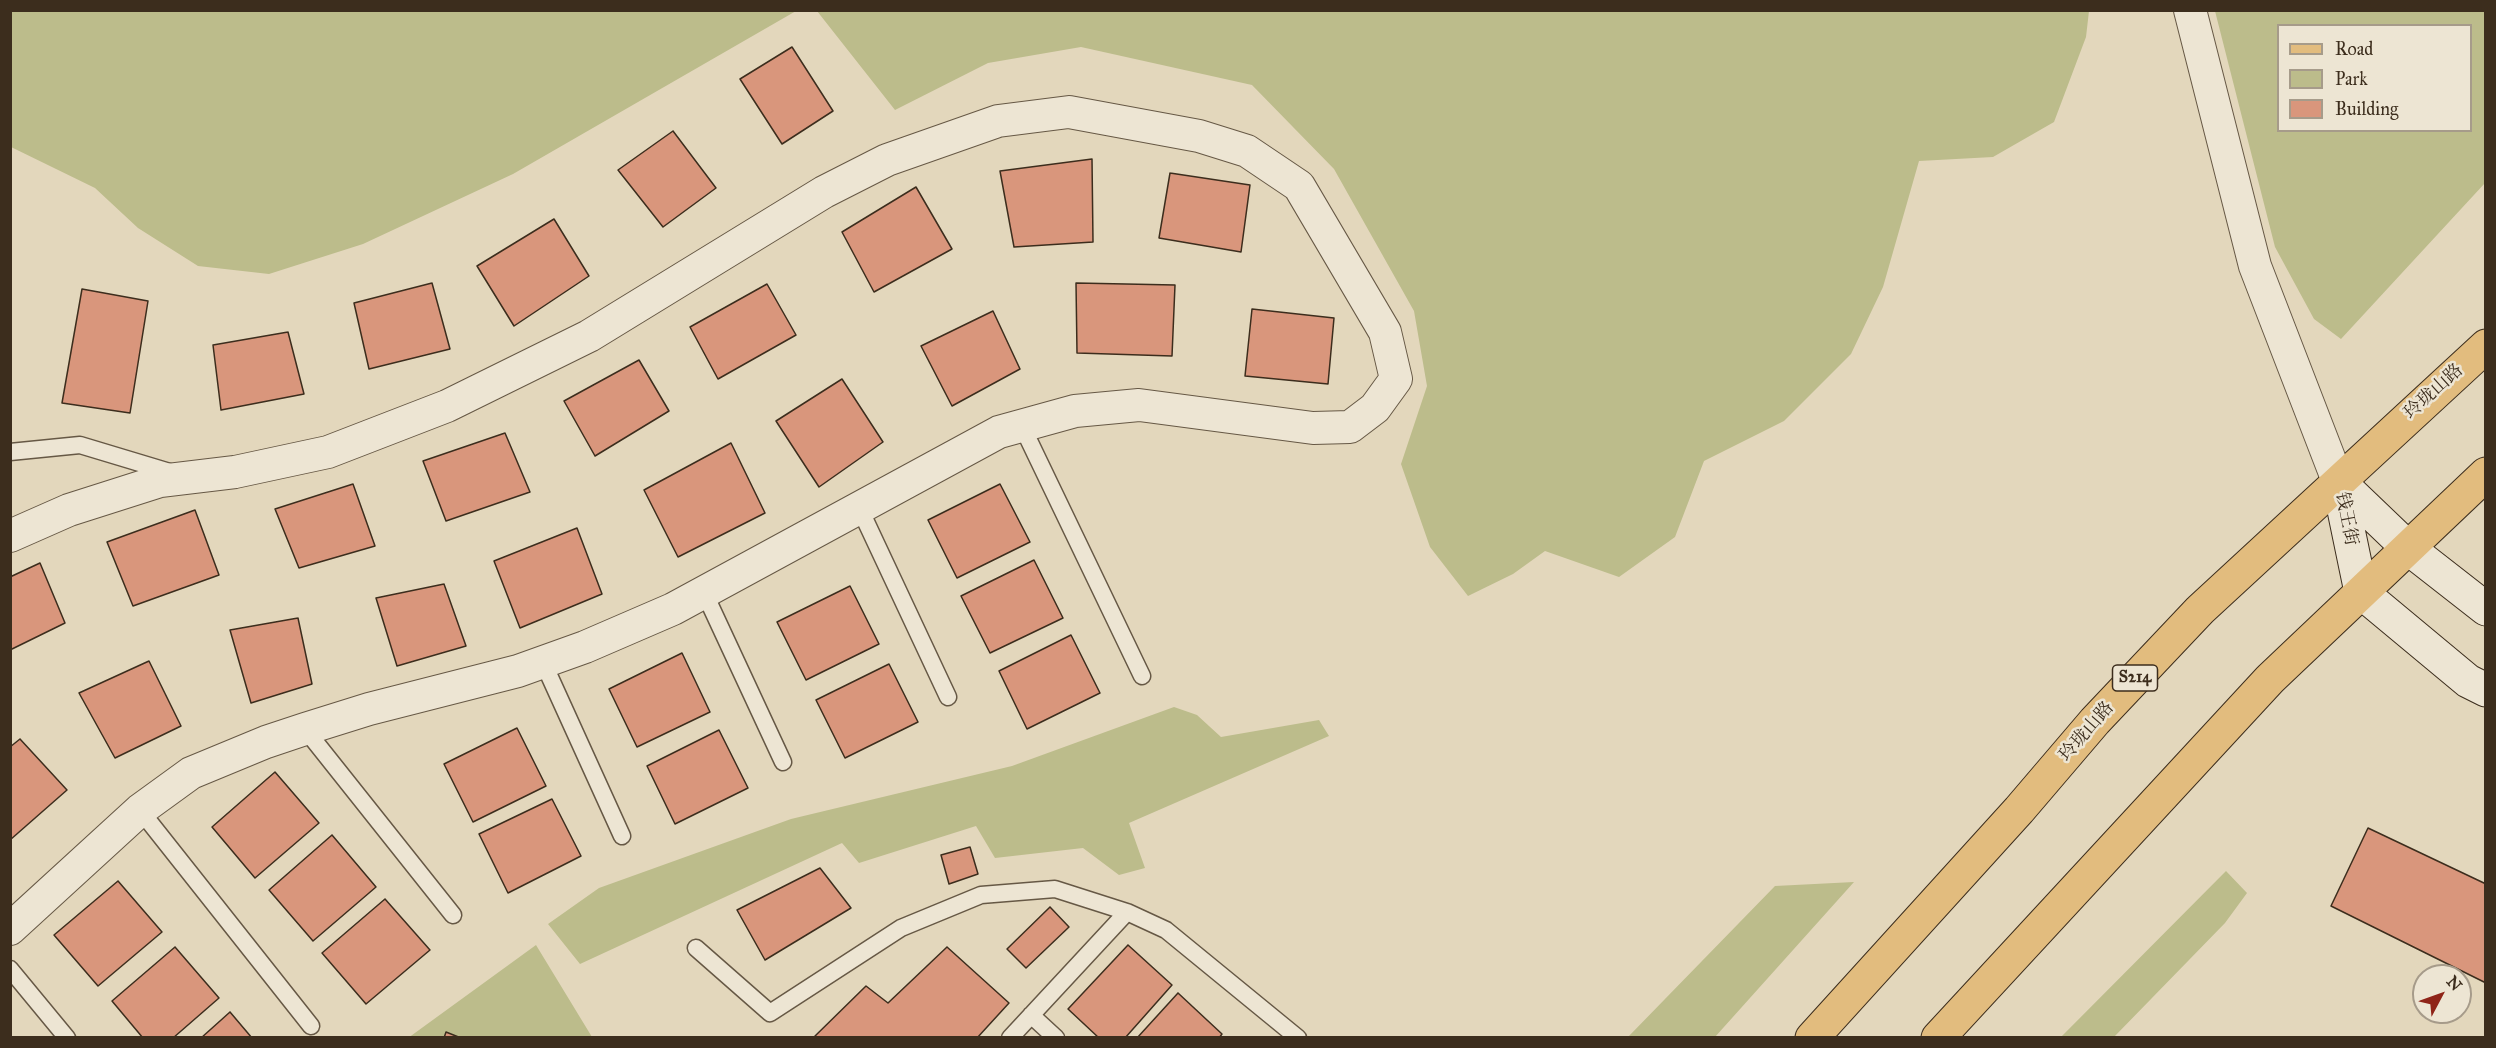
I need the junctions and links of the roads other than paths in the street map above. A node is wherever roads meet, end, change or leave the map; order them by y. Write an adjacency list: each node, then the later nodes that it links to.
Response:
1 (2190, 10): 7 (street)
2 (2486, 346): 7 (main road, 玲珑山路 / S214)
3 (1022, 426): 6 (street); 8 (street); 15 (lane)
4 (10, 452): 6 (lane)
5 (2486, 474): 10 (main road)
6 (188, 477): 9 (street)
7 (2338, 481): 10 (main road, 钱王街); 12 (main road, 钱王街); 33 (main road, 玲珑山路 / S214)
8 (859, 507): 11 (street); 17 (lane)
9 (10, 536)
10 (2408, 548): 12 (main road); 13 (main road, 钱王街)
11 (704, 592): 14 (street); 19 (lane)
12 (2361, 592): 16 (main road); 34 (main road)
13 (2486, 609)
14 (543, 662): 18 (street); 21 (lane)
15 (1142, 676)
16 (2486, 690)
17 (948, 697)
18 (306, 729): 20 (street); 23 (lane)
19 (783, 762)
20 (140, 810): 24 (street); 28 (lane)
21 (622, 836)
22 (1126, 912): 25 (lane); 27 (lane); 32 (lane)
23 (453, 915)
24 (10, 928)
25 (696, 948)
26 (10, 969): 29 (lane)
27 (1031, 1015): 30 (lane); 31 (lane)
28 (311, 1026)
29 (67, 1038)
30 (1010, 1038)
31 (1056, 1038)
32 (1298, 1038)
33 (1812, 1038)
34 (1938, 1038)

